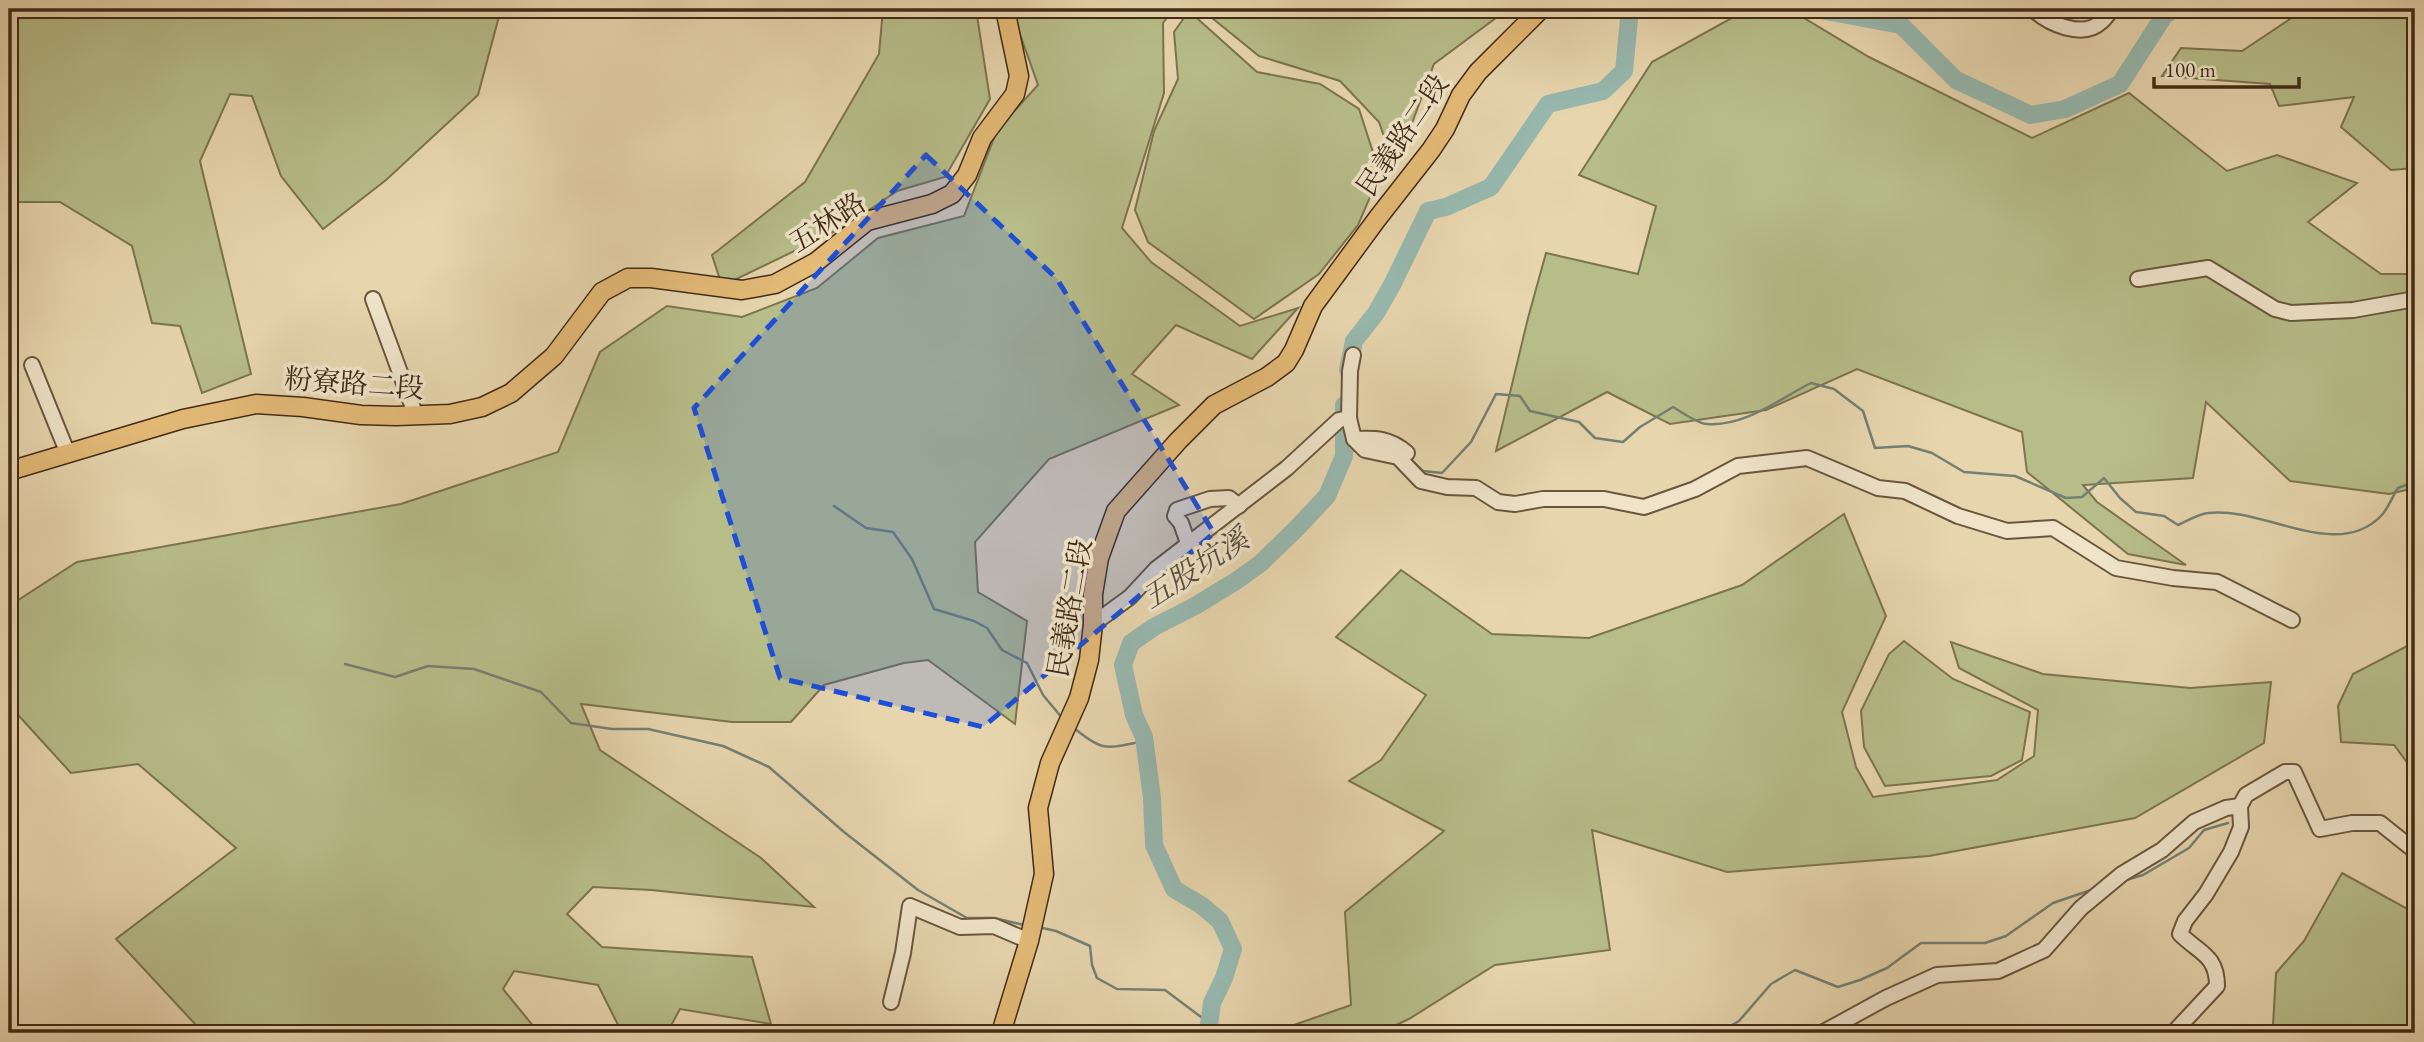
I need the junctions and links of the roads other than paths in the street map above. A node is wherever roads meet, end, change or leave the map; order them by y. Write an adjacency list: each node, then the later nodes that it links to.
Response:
1 (1005, 9): 5 (main road, 五林路)
2 (1541, 9): 20 (main road, 民義路二段)
3 (2033, 9): 4 (street)
4 (2112, 9)
5 (651, 278): 11 (main road, 粉寮路二段)
6 (2137, 279): 8 (street)
7 (373, 299): 11 (street)
8 (2415, 299)
9 (1353, 355): 12 (street)
10 (32, 365): 15 (street)
11 (416, 416): 15 (main road, 粉寮路二段)
12 (1344, 419): 13 (street); 17 (street)
13 (1354, 439): 14 (street); 19 (street)
14 (1407, 453)
15 (68, 454): 16 (main road, 粉寮路二段)
16 (9, 471)
17 (1239, 506): 18 (street); 18 (street)
18 (1189, 546): 20 (street)
19 (2292, 620)
20 (1093, 624): 23 (main road, 民義路二段)
21 (2240, 806): 22 (street); 26 (street); 27 (street)
22 (2415, 851)
23 (1032, 931): 24 (street); 25 (main road, 民義路二段)
24 (891, 1002)
25 (1001, 1033)
26 (1822, 1033)
27 (2176, 1033)

